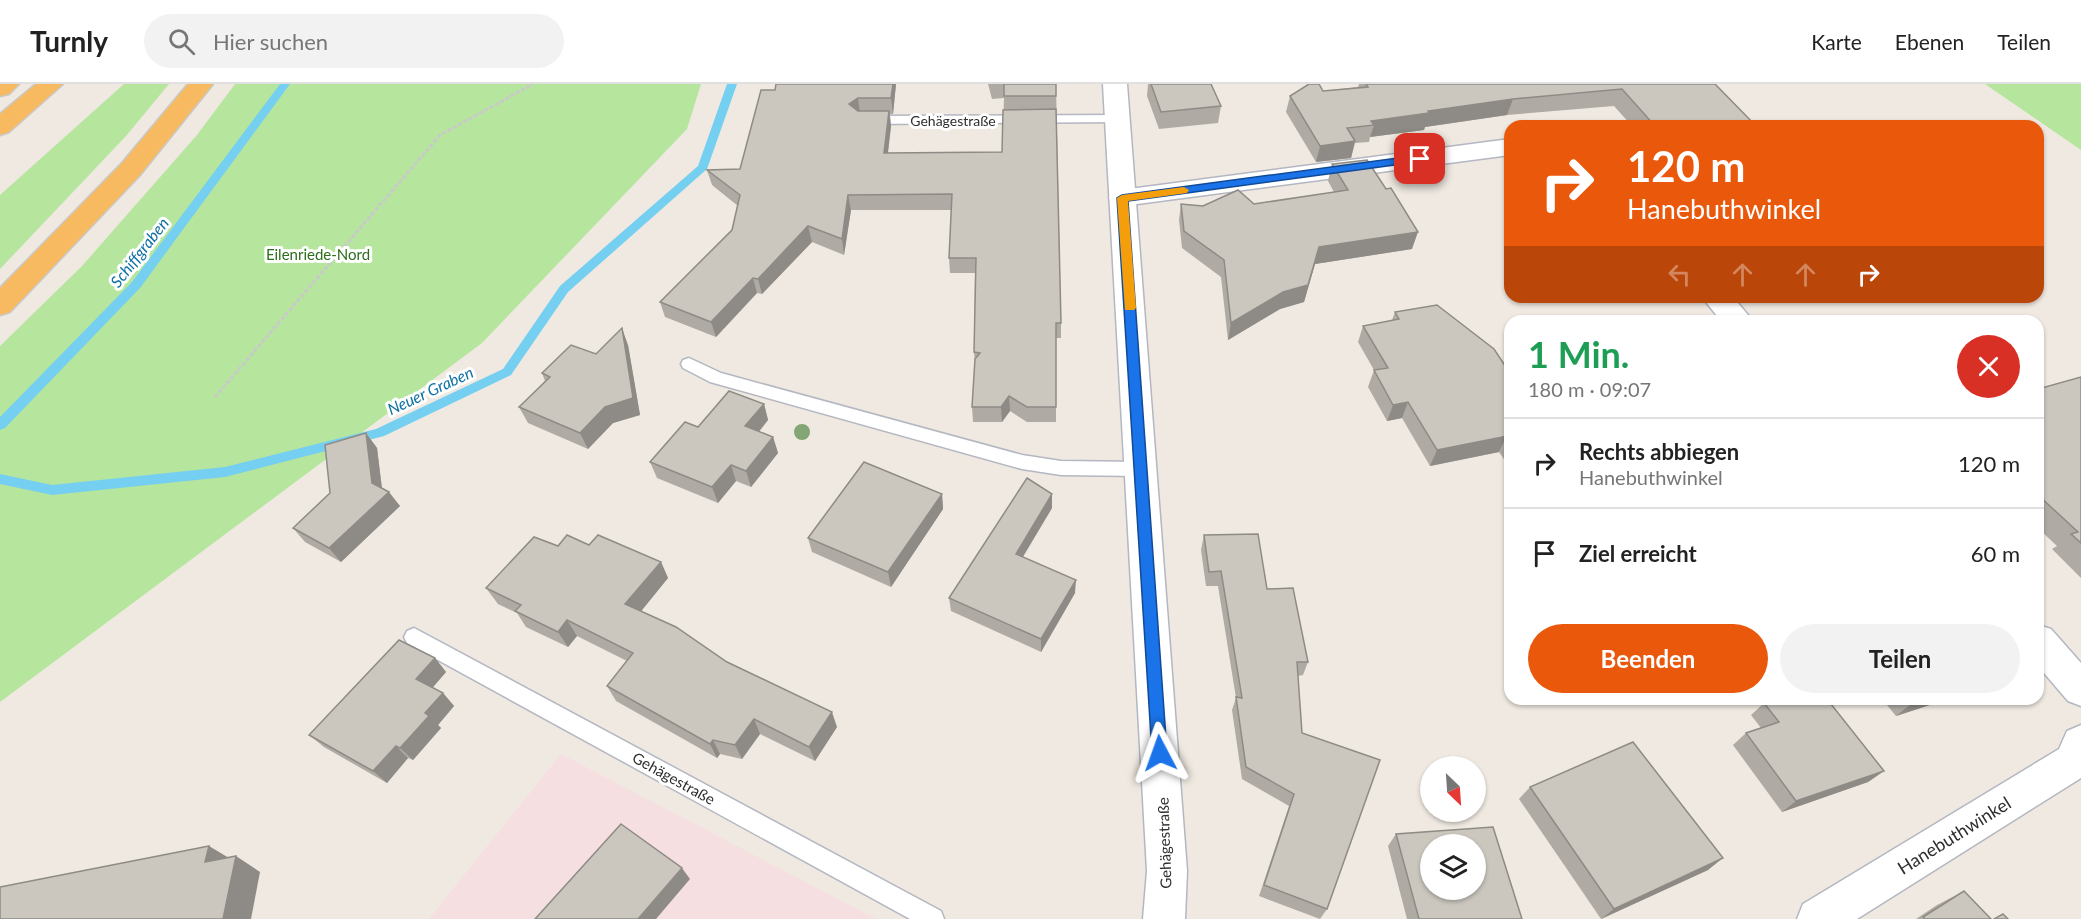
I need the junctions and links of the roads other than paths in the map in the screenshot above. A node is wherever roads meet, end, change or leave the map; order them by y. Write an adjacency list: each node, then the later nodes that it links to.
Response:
1 (7, 84): 5 (highway)
2 (51, 84): 8 (highway)
3 (201, 84): 12 (highway)
4 (1115, 84): 7 (street, Gehägestraße)
5 (0, 90)
6 (860, 120): 7 (lane, Gehägestraße)
7 (1117, 120): 10 (street, Gehägestraße)
8 (0, 127)
9 (1504, 148): 10 (street)
10 (1122, 198): 15 (street, Gehägestraße)
11 (1722, 303): 13 (street)
12 (0, 305)
13 (1732, 315)
14 (689, 364): 15 (lane)
15 (1141, 469): 21 (street, Gehägestraße)
16 (414, 637): 20 (lane, Gehägestraße)
17 (2044, 647): 18 (street)
18 (2081, 688)
19 (2081, 743): 22 (street, Hanebuthwinkel)
20 (933, 919)
21 (1164, 919)
22 (1818, 919)

